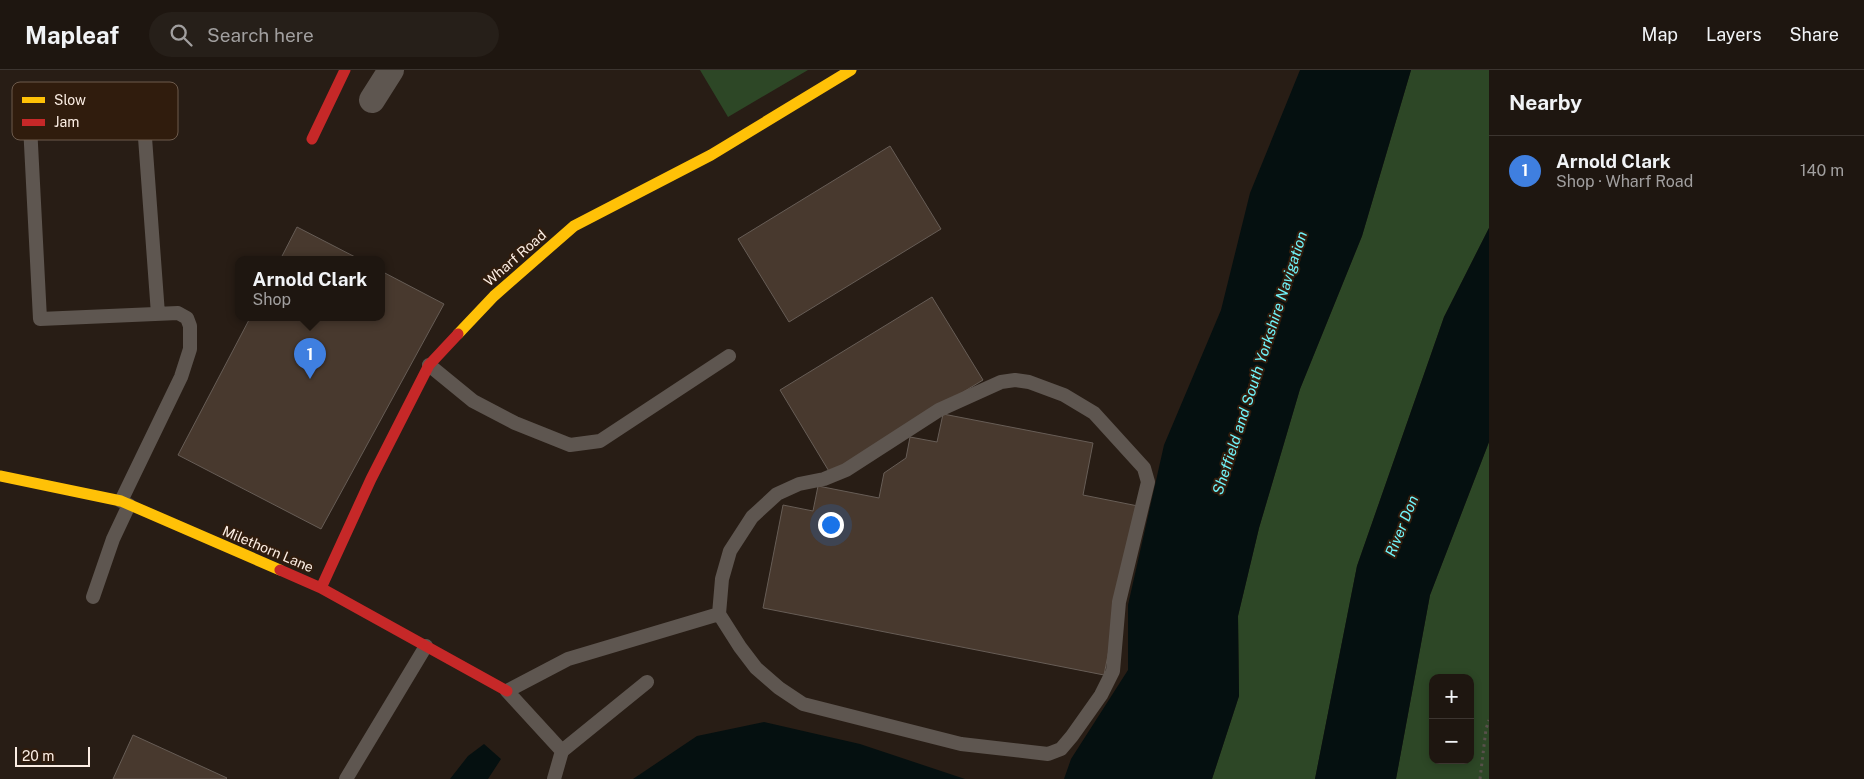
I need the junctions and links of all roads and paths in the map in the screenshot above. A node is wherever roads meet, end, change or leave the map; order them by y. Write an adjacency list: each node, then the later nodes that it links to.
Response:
1 (344, 70): 5 (street)
2 (391, 70): 4 (street)
3 (851, 70): 10 (street, Wharf Road)
4 (372, 100)
5 (312, 139)
6 (31, 140): 8 (lane)
7 (145, 140): 8 (lane)
8 (158, 314): 12 (lane)
9 (729, 356): 10 (lane)
10 (429, 364): 13 (street, Wharf Road)
11 (0, 476): 12 (street, Milethorn Lane)
12 (125, 503): 13 (street, Milethorn Lane); 14 (lane)
13 (321, 588): 16 (street, Milethorn Lane)
14 (93, 598)
15 (720, 614): 15 (lane); 18 (lane)
16 (426, 646): 18 (street, Milethorn Lane); 21 (lane)
17 (647, 682): 20 (lane)
18 (507, 691): 20 (lane)
19 (1489, 720): 23 (path)
20 (562, 751): 22 (lane)
21 (346, 779)
22 (554, 779)
23 (1480, 779)

